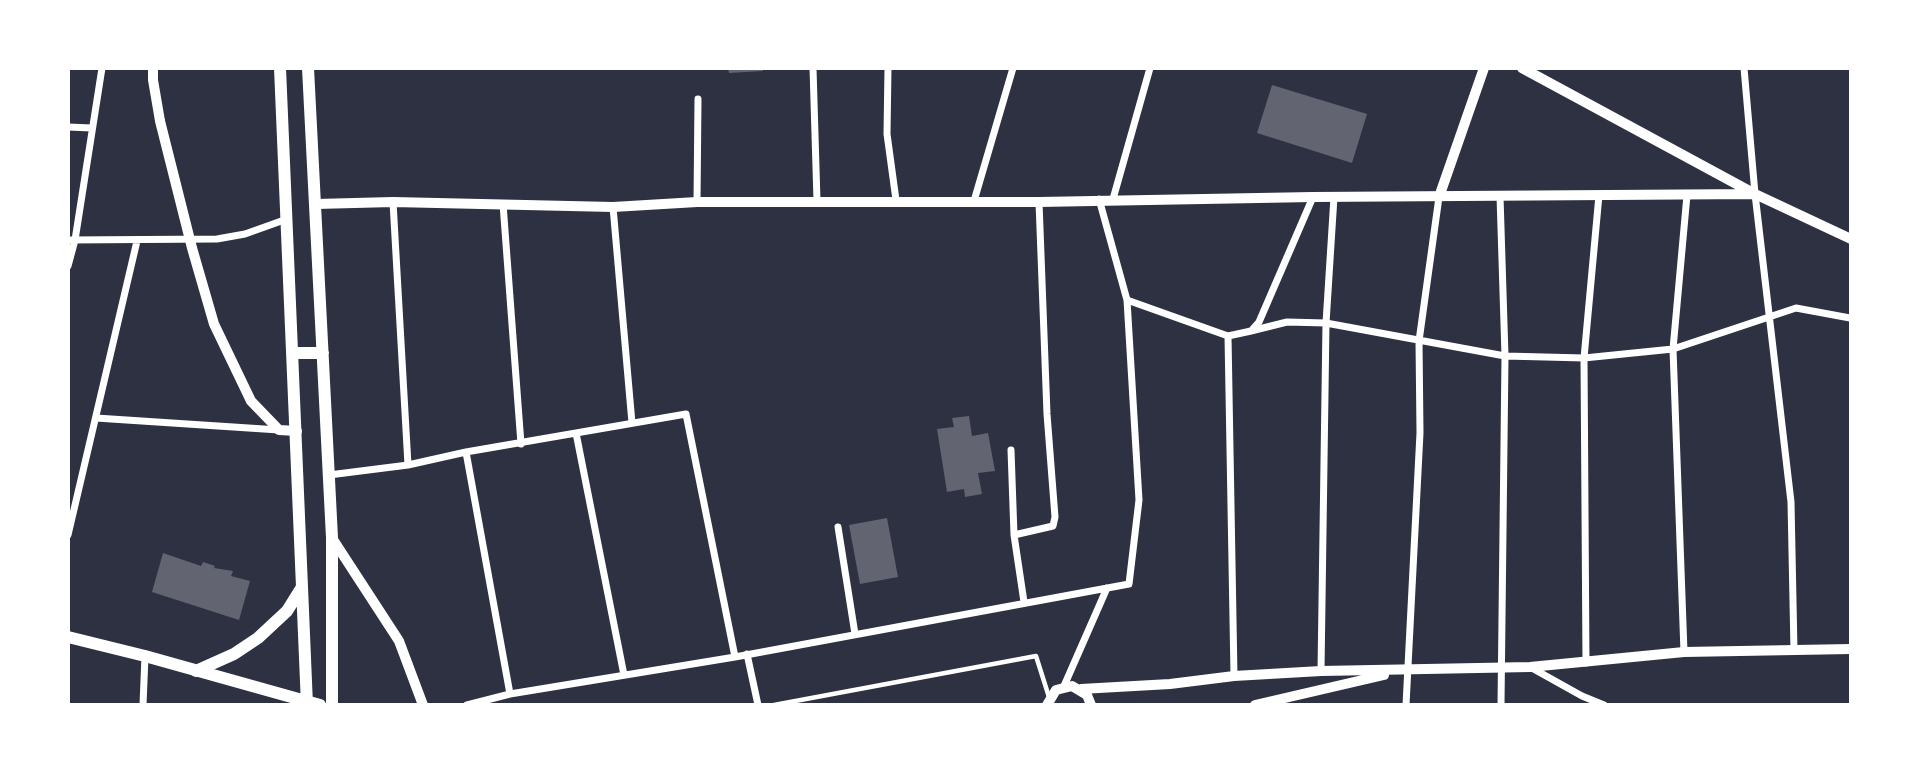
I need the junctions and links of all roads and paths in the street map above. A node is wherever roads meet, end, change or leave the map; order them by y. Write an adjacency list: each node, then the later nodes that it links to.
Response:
1 (102, 68): 14 (street)
2 (153, 68): 34 (street)
3 (280, 68): 33 (main road)
4 (308, 68): 30 (main road)
5 (813, 68): 25 (street)
6 (888, 68): 24 (street)
7 (1013, 68): 26 (street)
8 (1150, 68): 23 (street)
9 (1485, 68): 21 (street)
10 (1522, 68): 15 (street)
11 (1744, 68): 15 (street)
12 (698, 99): 28 (street)
13 (68, 127): 14 (street)
14 (92, 128): 36 (street)
15 (1755, 194): 17 (street); 35 (street); 40 (street)
16 (1599, 195): 17 (street); 18 (street); 50 (street)
17 (1688, 195): 46 (street)
18 (1500, 196): 21 (street); 49 (street)
19 (1313, 197): 20 (street); 23 (street); 43 (street)
20 (1334, 197): 21 (street); 42 (street)
21 (1439, 197): 45 (street)
22 (1099, 199): 23 (street); 29 (street); 39 (street)
23 (1114, 199)
24 (896, 200): 25 (street); 26 (street)
25 (817, 201): 28 (street)
26 (974, 201): 29 (street)
27 (393, 202): 30 (street); 31 (street); 59 (street)
28 (696, 202): 32 (street)
29 (1039, 202): 63 (street)
30 (316, 204): 48 (main road)
31 (503, 204): 32 (street); 56 (street)
32 (613, 207): 52 (street)
33 (287, 219): 34 (street); 47 (main road)
34 (190, 239): 37 (street); 53 (street)
35 (1851, 239)
36 (71, 240): 37 (street); 38 (street)
37 (137, 241): 51 (street)
38 (68, 266)
39 (1127, 300): 44 (street); 66 (street)
40 (1769, 317): 41 (street); 46 (street); 71 (street)
41 (1850, 317)
42 (1326, 323): 43 (street); 45 (street); 81 (street)
43 (1251, 331): 44 (street)
44 (1228, 336): 83 (street)
45 (1419, 341): 49 (street); 79 (street)
46 (1673, 349): 50 (street); 72 (street)
47 (294, 353): 48 (main road); 54 (main road)
48 (323, 353): 60 (main road)
49 (1505, 356): 50 (street); 77 (street)
50 (1584, 358): 76 (street)
51 (96, 418): 53 (street); 62 (street)
52 (632, 423): 55 (street); 75 (street)
53 (279, 430): 54 (street)
54 (297, 431): 65 (main road)
55 (576, 433): 56 (street); 82 (street)
56 (521, 444): 58 (street)
57 (1011, 450): 63 (street)
58 (466, 452): 59 (street); 86 (street)
59 (408, 465): 60 (street)
60 (329, 475): 64 (main road)
61 (838, 527): 68 (street)
62 (68, 535)
63 (1014, 535): 67 (street)
64 (332, 538): 92 (main road); 93 (street)
65 (302, 586): 80 (main road); 89 (main road)
66 (1107, 588): 67 (street); 84 (street)
67 (1024, 602): 68 (street)
68 (855, 634): 73 (street)
69 (68, 637): 74 (main road)
70 (1851, 649): 71 (street)
71 (1794, 651): 72 (street)
72 (1684, 652): 76 (street)
73 (747, 654): 75 (street); 95 (street)
74 (145, 656): 80 (main road); 90 (street)
75 (735, 657): 82 (street)
76 (1586, 663): 78 (street)
77 (1502, 667): 78 (street); 79 (street); 100 (street)
78 (1530, 667): 101 (street)
79 (1408, 670): 81 (street); 87 (street); 99 (street)
80 (196, 671): 89 (main road)
81 (1321, 671): 83 (street)
82 (624, 675): 86 (street)
83 (1234, 676): 85 (street)
84 (1064, 686): 85 (street); 88 (street)
85 (1081, 689): 97 (street)
86 (510, 694): 94 (street)
87 (1287, 701): 98 (street)
88 (1048, 702): 96 (lane)
89 (307, 703): 91 (main road)
90 (143, 705)
91 (320, 705)
92 (332, 705)
93 (423, 705)
94 (467, 705)
95 (758, 705)
96 (774, 705)
97 (1091, 705)
98 (1255, 705)
99 (1406, 705)
100 (1501, 705)
101 (1604, 705)

